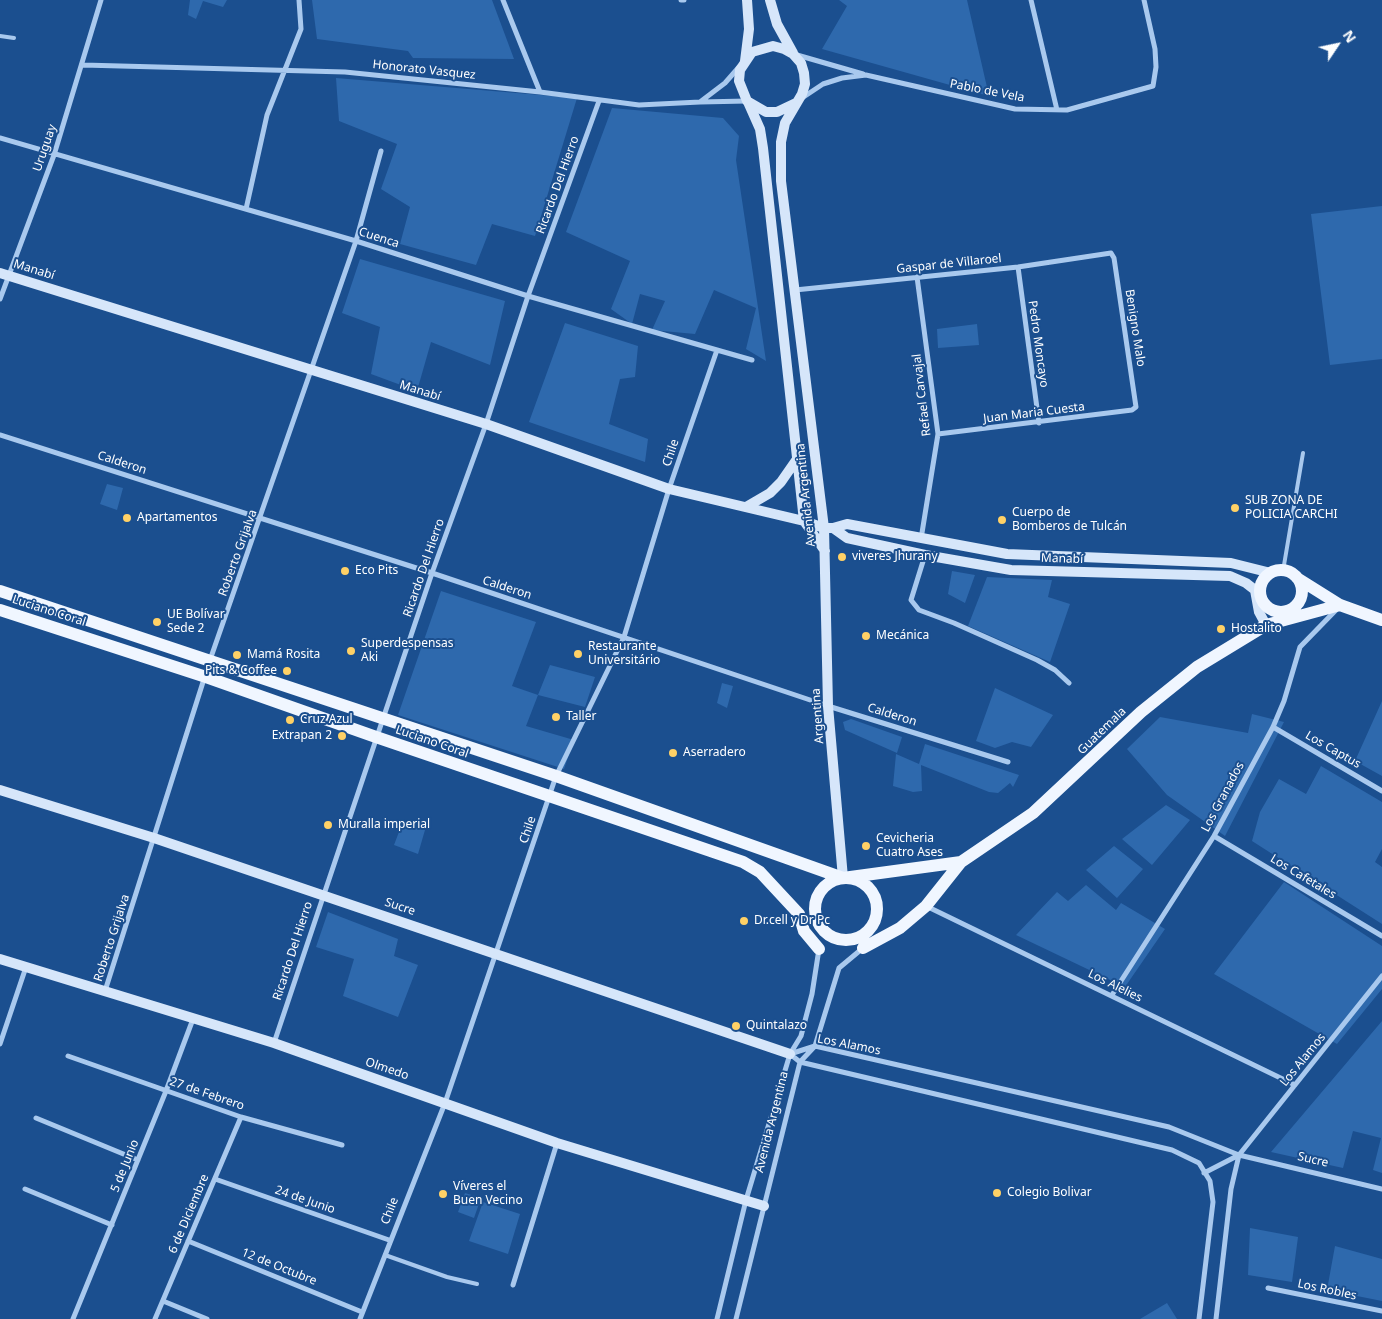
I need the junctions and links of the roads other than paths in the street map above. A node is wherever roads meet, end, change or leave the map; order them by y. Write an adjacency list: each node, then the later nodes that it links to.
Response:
1 (101, 0): 12 (street, Uruguay)
2 (299, 0): 13 (street)
3 (503, 0): 15 (street)
4 (747, 0): 11 (street)
5 (770, 0): 10 (street)
6 (1031, 0): 20 (street)
7 (1144, 0): 20 (street, Pablo de Vela)
8 (0, 36): 9 (lane)
9 (14, 38)
10 (793, 54): 11 (street); 14 (street); 19 (street)
11 (745, 60): 17 (street); 18 (street)
12 (83, 65): 13 (street, Honorato Vasquez); 23 (street, Uruguay)
13 (285, 70): 15 (street, Honorato Vasquez); 24 (street)
14 (866, 75): 19 (street, Pablo de Vela); 20 (street, Pablo de Vela)
15 (540, 92): 16 (street, Honorato Vasquez)
16 (599, 101): 18 (street, Honorato Vasquez); 31 (street, Ricardo Del Hierro)
17 (747, 101): 18 (street, Honorato Vasquez); 19 (street); 42 (street, Avenida Argentina)
18 (700, 102)
19 (796, 103): 30 (street, Avenida Argentina)
20 (1057, 110)
21 (0, 138): 23 (street, Cuenca)
22 (381, 151): 25 (street, Roberto Grijalva)
23 (54, 155): 24 (street, Cuenca); 28 (street, Uruguay)
24 (246, 209): 25 (street, Cuenca)
25 (356, 241): 31 (street, Cuenca); 35 (street, Roberto Grijalva)
26 (1106, 253): 27 (street, Gaspar de Villaroel); 36 (street, Benigno Malo)
27 (1018, 267): 29 (street, Gaspar de Villaroel); 37 (street, Pedro Moncayo)
28 (4, 274): 32 (street, Uruguay); 35 (street, Manabí)
29 (916, 277): 30 (street, Gaspar de Villaroel); 39 (street, Refael Carvajal)
30 (794, 290): 47 (street, Avenida Argentina)
31 (528, 296): 33 (street, Cuenca); 38 (street, Ricardo Del Hierro)
32 (0, 299)
33 (717, 350): 34 (street, Cuenca); 43 (street, Chile)
34 (752, 360)
35 (312, 370): 38 (street, Manabí); 45 (street, Roberto Grijalva)
36 (1132, 410): 37 (street, Juan Maria Cuesta)
37 (1039, 423): 39 (street, Juan Maria Cuesta)
38 (486, 424): 43 (street, Manabí); 52 (street, Ricardo Del Hierro)
39 (938, 434): 48 (street, Refael Carvajal)
40 (0, 435): 45 (street, Calderon)
41 (1303, 453): 51 (lane)
42 (797, 459): 44 (street); 46 (street, Avenida Argentina)
43 (669, 489): 44 (street, Manabí); 59 (street, Chile)
44 (746, 507): 46 (street, Manabí)
45 (261, 518): 52 (street, Calderon); 60 (street, Roberto Grijalva)
46 (804, 520): 47 (street, Manabí); 49 (street, Avenida Argentina)
47 (829, 528): 48 (street, Manabí); 49 (street, Avenida Argentina); 50 (street, Manabí)
48 (921, 539): 51 (street, Manabí)
49 (826, 552): 63 (street, Argentina)
50 (924, 555): 58 (street, Manabí); 62 (street)
51 (1277, 572): 53 (main road); 53 (main road)
52 (432, 573): 59 (street, Calderon); 64 (street, Ricardo Del Hierro)
53 (1297, 578): 55 (main road)
54 (0, 591): 60 (main road, Luciano Coral)
55 (1340, 605): 57 (main road); 58 (main road, Guatemala); 65 (street, Los Granados)
56 (0, 610): 61 (main road, Luciano Coral)
57 (1382, 620)
58 (1266, 625): 74 (main road, Guatemala)
59 (624, 637): 63 (street, Calderon); 68 (street, Chile)
60 (210, 660): 61 (street, Roberto Grijalva); 64 (main road, Luciano Coral)
61 (206, 677): 66 (main road, Luciano Coral); 73 (street, Roberto Grijalva)
62 (1069, 683)
63 (828, 706): 67 (street, Calderon); 75 (street, Argentina)
64 (383, 719): 66 (street, Ricardo Del Hierro); 68 (main road, Luciano Coral)
65 (1273, 727): 70 (street, Los Captus); 72 (street, Los Granados)
66 (376, 737): 71 (main road, Luciano Coral); 76 (street, Ricardo Del Hierro)
67 (1008, 762)
68 (556, 776): 71 (street, Chile); 75 (main road, Luciano Coral)
69 (0, 790): 73 (street, Sucre)
70 (1382, 791)
71 (550, 796): 79 (main road, Luciano Coral); 81 (street, Chile)
72 (1214, 836): 78 (street, Los Cafetales); 86 (street, Los Granados)
73 (154, 838): 76 (street, Sucre); 85 (street, Roberto Grijalva)
74 (961, 862): 75 (main road, Guatemala); 77 (main road, Guatemala)
75 (843, 878): 75 (main road)
76 (322, 894): 81 (street, Sucre); 88 (street, Ricardo Del Hierro)
77 (926, 906): 80 (main road, Guatemala); 86 (street, Los Alelies)
78 (1382, 936)
79 (819, 948): 91 (street, Avenida Argentina)
80 (863, 948): 90 (street, Avenida Argentina)
81 (497, 953): 91 (street, Sucre); 96 (street, Chile)
82 (0, 959): 83 (street, Olmedo)
83 (26, 967): 85 (street, Olmedo); 89 (street)
84 (1382, 976): 94 (street, Los Alamos)
85 (106, 991): 87 (street, Olmedo)
86 (1112, 995): 94 (street, Los Alelies)
87 (193, 1019): 88 (street, Olmedo); 95 (street, 5 de Junio)
88 (274, 1043): 96 (street, Olmedo)
89 (0, 1044)
90 (815, 1046): 91 (street, Los Alamos); 93 (street, Avenida Argentina); 101 (street, Los Alamos)
91 (790, 1054): 93 (street); 107 (street, Avenida Argentina)
92 (68, 1056): 95 (street, 27 de Febrero)
93 (800, 1062): 103 (street); 108 (street, Avenida Argentina)
94 (1295, 1084): 101 (street, Los Alamos)
95 (166, 1091): 97 (street, 27 de Febrero); 102 (street, 5 de Junio)
96 (445, 1103): 99 (street, Olmedo); 110 (street, Chile)
97 (242, 1117): 100 (street, 27 de Febrero); 104 (street, 6 de Diciembre)
98 (36, 1118): 102 (street)
99 (557, 1144): 107 (street, Olmedo); 114 (street)
100 (342, 1145)
101 (1239, 1155): 103 (street, Los Alamos); 106 (street, Sucre); 126 (street, Los Alamos)
102 (138, 1160): 109 (street, 5 de Junio)
103 (1204, 1172): 125 (street)
104 (215, 1179): 110 (street, 24 de Junio); 111 (street, 6 de Diciembre)
105 (25, 1189): 109 (street)
106 (1382, 1190)
107 (746, 1200): 108 (street, Olmedo); 123 (street, Avenida Argentina)
108 (764, 1206): 124 (street, Avenida Argentina)
109 (112, 1225): 119 (street, 5 de Junio)
110 (389, 1240): 112 (street, Chile)
111 (188, 1241): 116 (street, 6 de Diciembre); 118 (street, 12 de Octubre)
112 (385, 1255): 113 (lane); 118 (street, Chile)
113 (478, 1284)
114 (513, 1285)
115 (1268, 1288): 117 (street, Los Robles)
116 (163, 1301): 120 (street, 6 de Diciembre); 121 (street)
117 (1382, 1311)
118 (362, 1312): 122 (street, Chile)
119 (73, 1319)
120 (155, 1319)
121 (208, 1319)
122 (360, 1319)
123 (717, 1319)
124 (736, 1319)
125 (1199, 1319)
126 (1216, 1319)

